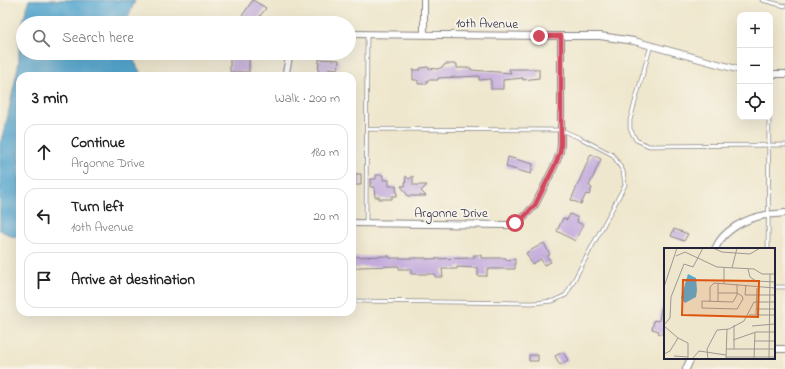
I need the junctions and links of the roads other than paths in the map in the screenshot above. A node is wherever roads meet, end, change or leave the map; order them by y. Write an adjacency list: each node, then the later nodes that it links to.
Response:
1 (424, 0): 6 (street)
2 (762, 0): 3 (lane)
3 (785, 6)
4 (356, 34): 5 (street, 10th Avenue)
5 (367, 34): 6 (street, 10th Avenue); 15 (lane)
6 (424, 34): 7 (street, 10th Avenue)
7 (561, 36): 8 (street, 10th Avenue); 16 (street, Argonne Drive)
8 (651, 45): 10 (street, 10th Avenue); 17 (lane)
9 (289, 60): 11 (street)
10 (737, 69)
11 (286, 72)
12 (773, 74): 13 (street)
13 (785, 74)
14 (769, 120): 17 (lane)
15 (367, 129): 16 (lane); 22 (lane)
16 (561, 130): 22 (street, Argonne Drive); 27 (lane)
17 (769, 145): 18 (lane); 19 (lane)
18 (785, 145)
19 (768, 214): 20 (street); 23 (street); 24 (lane)
20 (785, 214)
21 (356, 223): 22 (street, Argonne Drive)
22 (366, 224)
23 (716, 248)
24 (768, 248)
25 (785, 287): 26 (lane)
26 (775, 288)
27 (356, 301)
28 (691, 359): 29 (street)
29 (686, 369)

